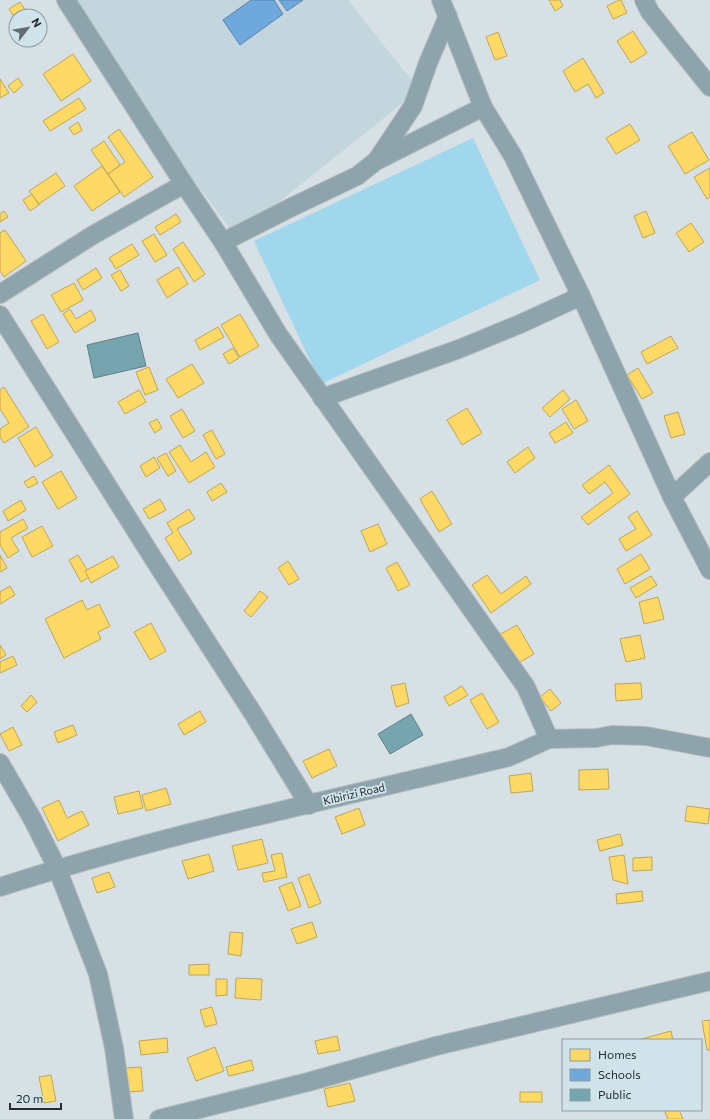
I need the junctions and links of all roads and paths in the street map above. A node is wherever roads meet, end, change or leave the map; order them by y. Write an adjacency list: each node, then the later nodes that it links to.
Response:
1 (66, 0): 8 (street)
2 (441, 0): 4 (street)
3 (644, 0): 5 (street)
4 (448, 16): 6 (street); 7 (street)
5 (710, 87)
6 (483, 107): 7 (street); 11 (street)
7 (376, 161): 9 (street)
8 (184, 184): 9 (street); 10 (street)
9 (223, 242): 13 (street)
10 (0, 294)
11 (581, 296): 13 (street); 15 (street)
12 (0, 315): 20 (street)
13 (322, 398): 17 (street)
14 (710, 462): 15 (street)
15 (672, 497): 16 (street)
16 (710, 570)
17 (550, 739): 18 (street, Kibirizi Road); 20 (street, Kibirizi Road)
18 (710, 748)
19 (0, 763): 21 (street)
20 (309, 805): 21 (street, Kibirizi Road)
21 (57, 868): 22 (street, Kibirizi Road); 24 (street)
22 (0, 887)
23 (710, 981): 25 (street)
24 (124, 1119)
25 (159, 1119)

